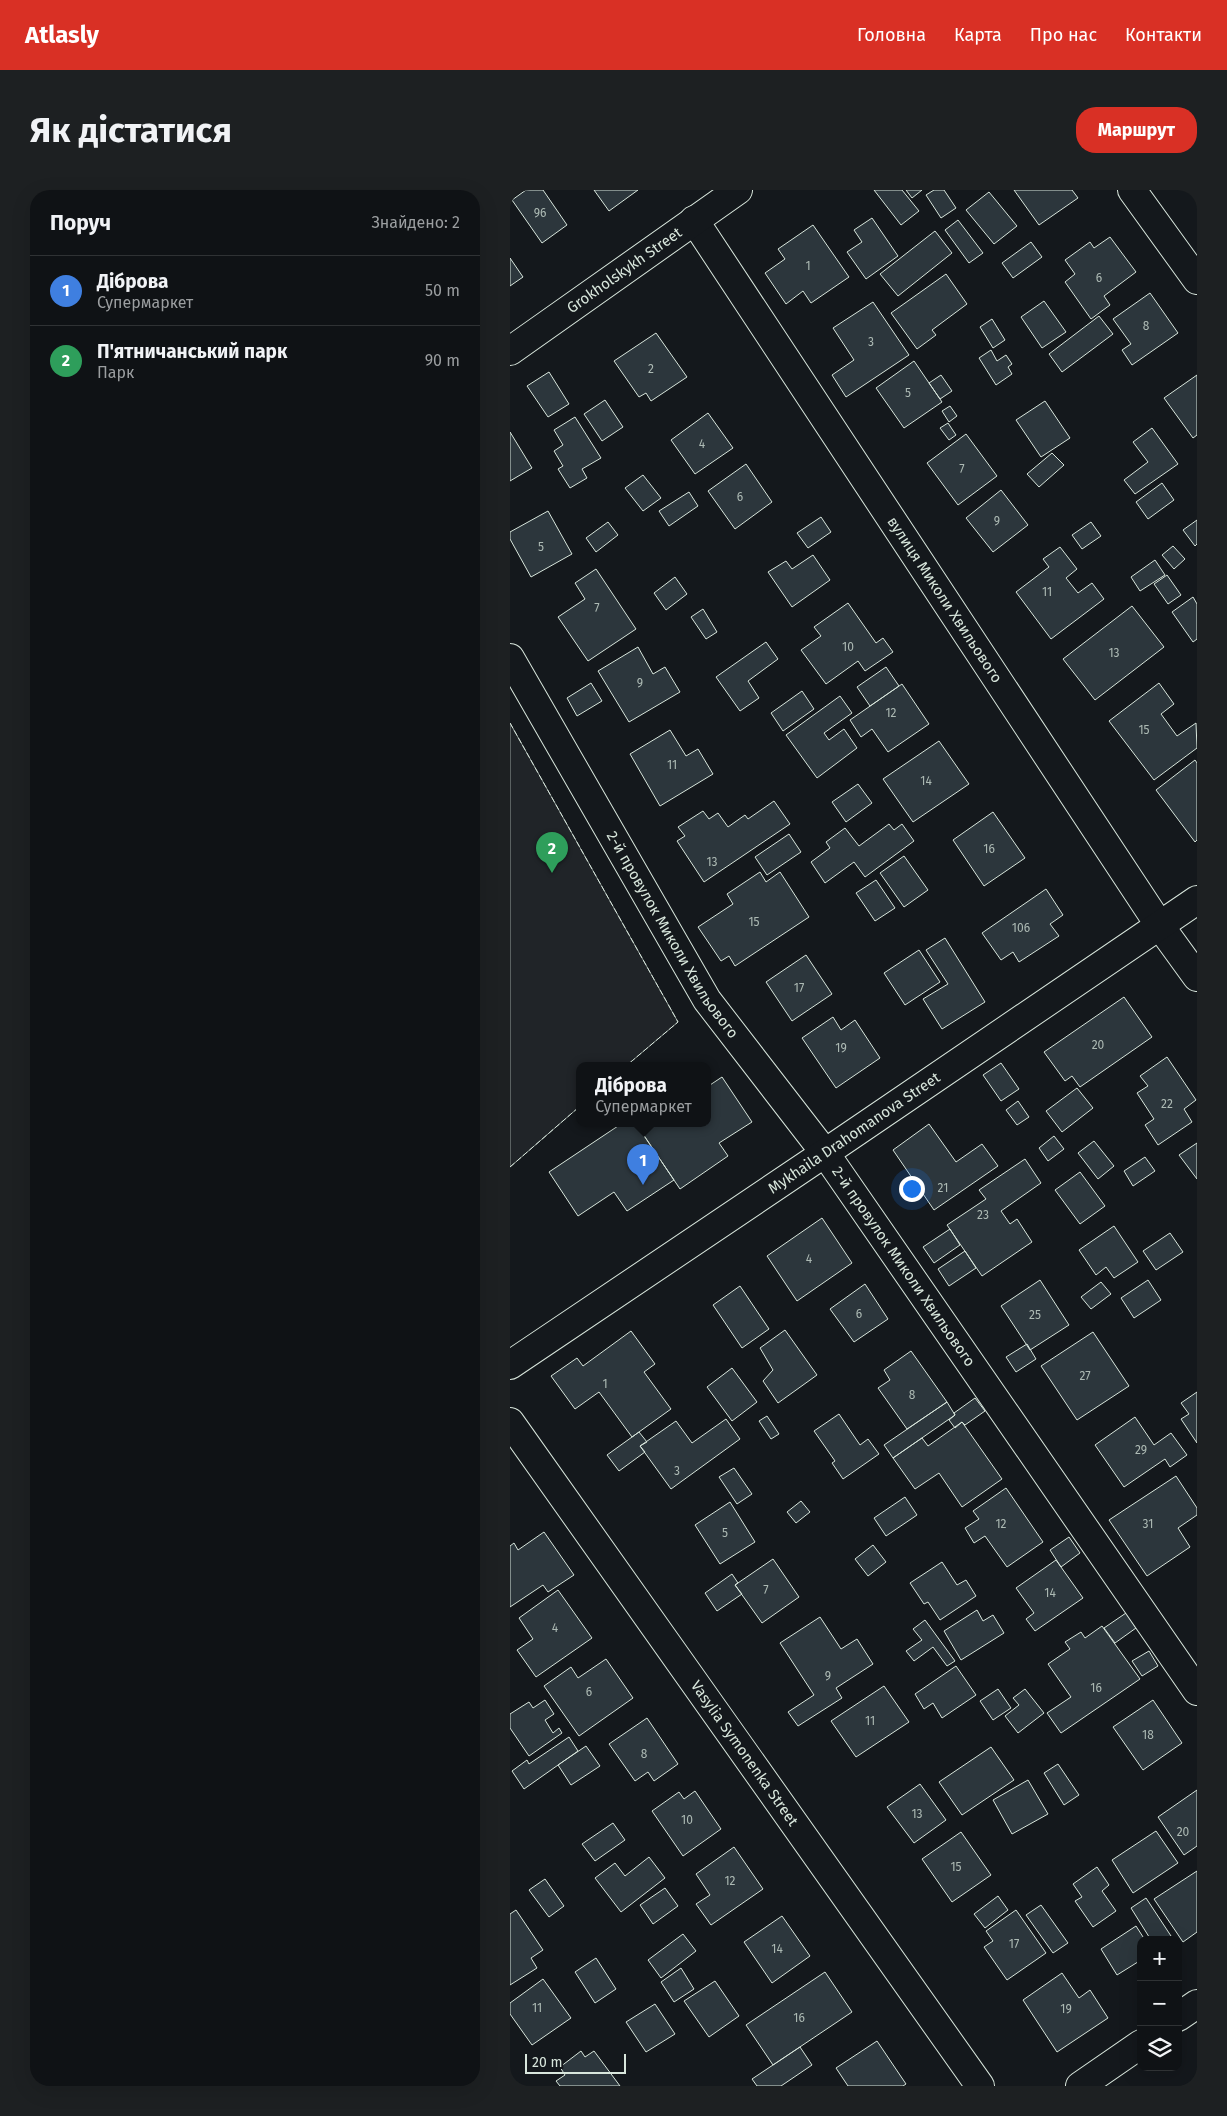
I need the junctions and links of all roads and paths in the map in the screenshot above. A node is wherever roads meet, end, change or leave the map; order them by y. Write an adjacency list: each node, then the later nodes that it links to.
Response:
1 (738, 190): 3 (street, Grokholskykh Street)
2 (1132, 190): 4 (street)
3 (694, 220): 5 (street, Grokholskykh Street); 8 (street, вулиця Миколи Хвильового)
4 (1197, 280)
5 (510, 351)
6 (510, 658): 10 (street, 2-й провулок Миколи Хвильового)
7 (1197, 900): 8 (street, Mykhaila Drahomanova Street)
8 (1160, 926): 9 (street, вулиця Миколи Хвильового); 10 (street, Mykhaila Drahomanova Street)
9 (1197, 978)
10 (825, 1153): 11 (street, Mykhaila Drahomanova Street); 13 (street, 2-й провулок Миколи Хвильового)
11 (510, 1365)
12 (510, 1422): 17 (street, Vasylia Symonenka Street)
13 (1197, 1691)
14 (1197, 2004): 15 (street)
15 (1182, 2014)
16 (1137, 2047): 18 (street)
17 (980, 2086)
18 (1080, 2086)

